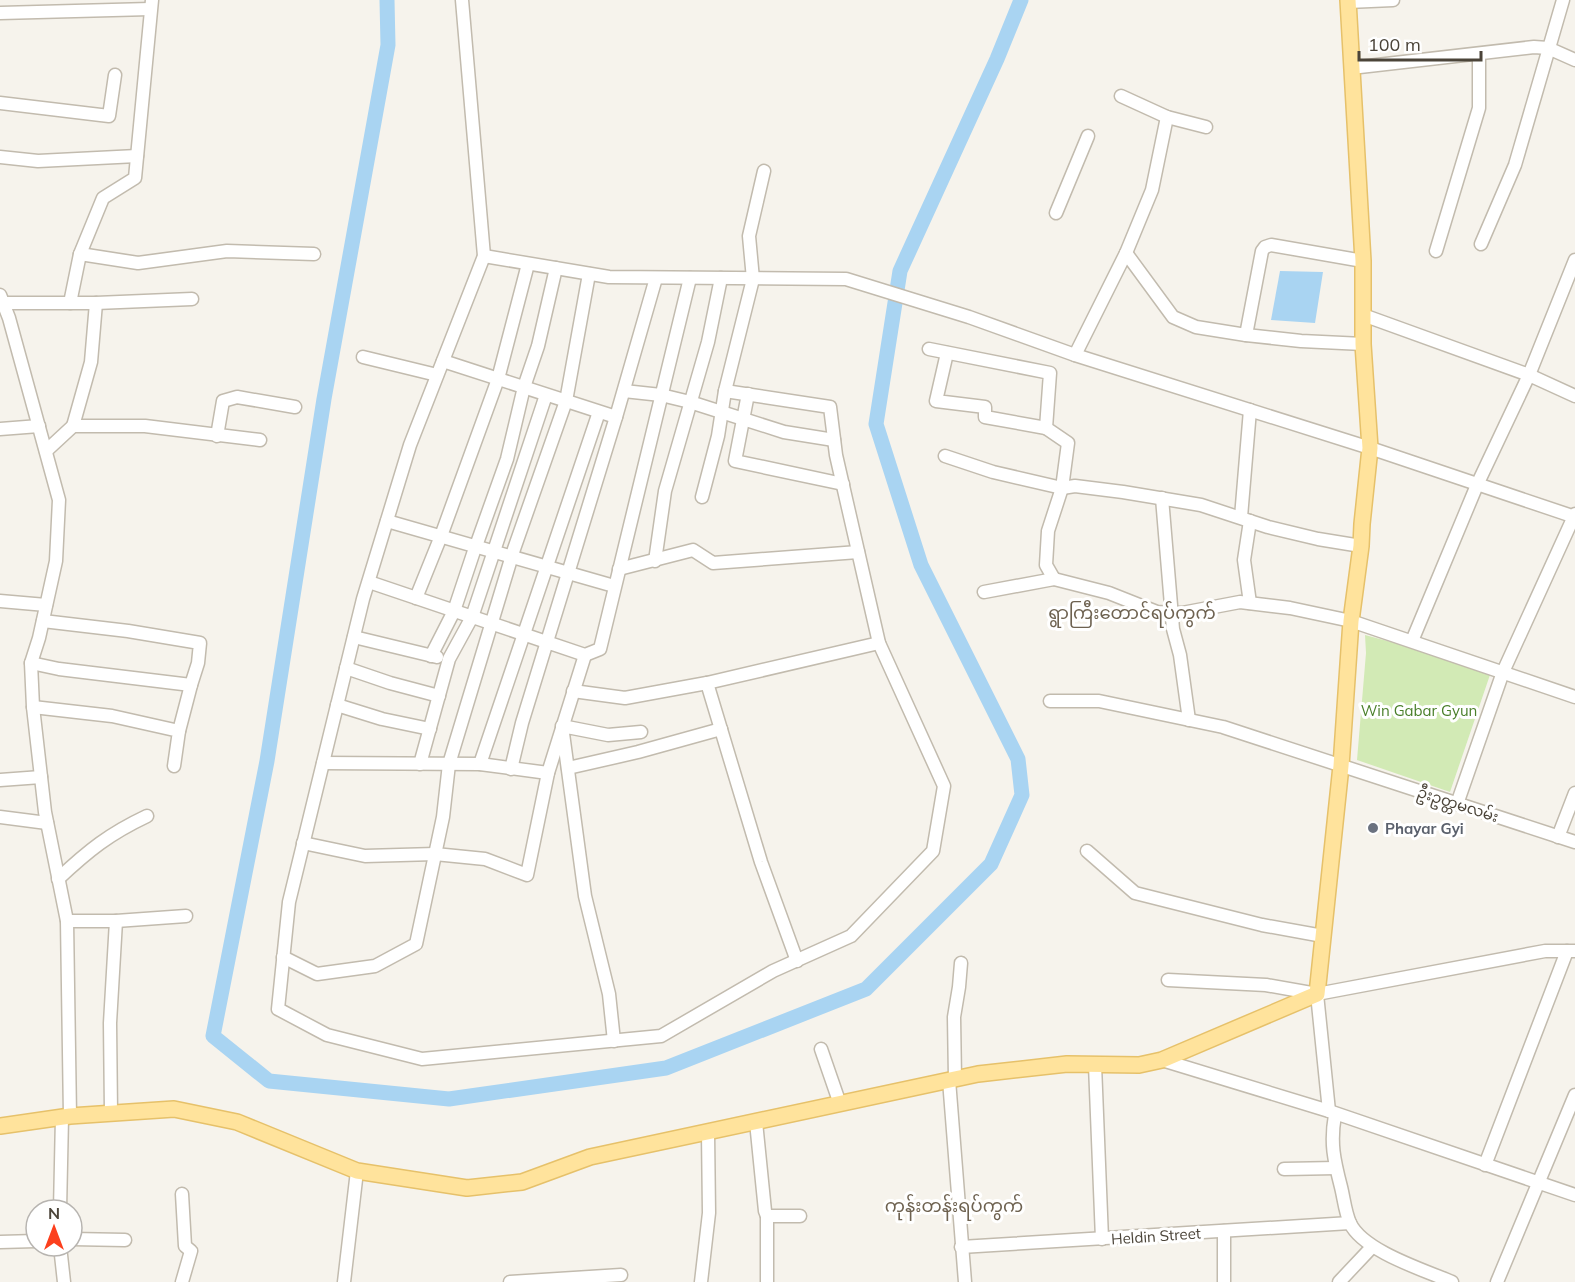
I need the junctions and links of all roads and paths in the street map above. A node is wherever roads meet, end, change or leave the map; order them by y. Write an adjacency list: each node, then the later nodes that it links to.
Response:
1 (462, 0): 26 (street)
2 (1393, 0): 4 (street)
3 (1563, 0): 7 (street)
4 (1348, 1): 10 (main road)
5 (151, 4): 6 (street); 17 (street)
6 (0, 14)
7 (1548, 48): 8 (street); 9 (street); 21 (street)
8 (1479, 54): 10 (street); 22 (street)
9 (1575, 60)
10 (1351, 68): 28 (main road)
11 (115, 75): 13 (street)
12 (1121, 96): 14 (street)
13 (0, 103)
14 (1167, 117): 15 (street); 23 (street)
15 (1206, 128)
16 (1088, 136): 20 (street)
17 (137, 156): 18 (street); 24 (street)
18 (0, 158)
19 (764, 171): 35 (street)
20 (1056, 213)
21 (1481, 244)
22 (1436, 252)
23 (1126, 253): 41 (street); 45 (street)
24 (80, 254): 25 (street); 38 (street)
25 (314, 254)
26 (484, 256): 29 (street); 47 (street)
27 (1575, 260): 49 (street)
28 (1363, 261): 40 (main road); 41 (street)
29 (528, 264): 30 (street); 50 (street)
30 (556, 268): 31 (street); 51 (street)
31 (589, 274): 32 (street); 58 (street)
32 (656, 278): 33 (street); 52 (street)
33 (690, 278): 34 (street); 56 (street)
34 (721, 278): 35 (street); 59 (street)
35 (753, 279): 45 (street); 53 (street)
36 (192, 299): 39 (street)
37 (1, 301): 38 (street); 66 (street)
38 (70, 303): 39 (street)
39 (96, 303): 67 (street)
40 (1363, 315): 42 (main road); 49 (street)
41 (1246, 335): 42 (street)
42 (1363, 344): 73 (main road)
43 (929, 349): 44 (street)
44 (947, 353): 68 (street); 68 (street)
45 (1075, 355): 61 (street)
46 (363, 357): 48 (street)
47 (442, 361): 48 (street); 50 (street)
48 (437, 375): 83 (street)
49 (1529, 375): 57 (street); 77 (street)
50 (498, 379): 51 (street); 84 (street)
51 (524, 387): 54 (street); 86 (street)
52 (624, 391): 56 (street); 64 (street)
53 (725, 391): 55 (street); 63 (street)
54 (546, 394): 58 (street); 87 (street)
55 (748, 394): 65 (street); 71 (street)
56 (661, 395): 59 (street); 92 (street)
57 (1575, 396)
58 (566, 401): 62 (street); 89 (street)
59 (690, 402): 63 (street); 90 (street)
60 (295, 407): 70 (street)
61 (1250, 410): 73 (street); 82 (street)
62 (599, 412): 64 (street); 91 (street)
63 (721, 412): 65 (street); 79 (street)
64 (616, 417): 93 (street)
65 (743, 417): 71 (street); 76 (street)
66 (39, 426): 69 (street); 74 (street)
67 (73, 426): 70 (street); 74 (street)
68 (1046, 428): 78 (street)
69 (0, 429)
70 (217, 436): 72 (street)
71 (834, 440): 76 (street)
72 (260, 441)
73 (1370, 448): 77 (street); 85 (main road)
74 (46, 451): 101 (street)
75 (945, 456): 78 (street)
76 (843, 484): 88 (street)
77 (1476, 485): 81 (street); 110 (street)
78 (1062, 488): 80 (street); 94 (street)
79 (702, 497)
80 (1162, 498): 82 (street); 103 (street)
81 (1575, 516): 118 (street)
82 (1246, 519): 85 (street); 100 (street)
83 (387, 521): 84 (street); 95 (street)
84 (441, 536): 86 (street); 98 (street)
85 (1361, 546): 106 (main road)
86 (475, 549): 87 (street); 102 (street)
87 (493, 551): 89 (street); 104 (street)
88 (858, 552): 90 (street); 112 (street)
89 (512, 557): 91 (street); 107 (street)
90 (655, 561): 92 (street)
91 (547, 567): 93 (street); 108 (street)
92 (619, 569): 96 (street)
93 (569, 573): 96 (street); 111 (street)
94 (1053, 579): 97 (street); 103 (street)
95 (369, 582): 98 (street); 109 (street)
96 (614, 586): 113 (street)
97 (984, 592)
98 (416, 598): 102 (street)
99 (0, 601): 101 (street)
100 (1250, 603): 103 (street); 106 (street)
101 (46, 605): 105 (street)
102 (454, 611): 104 (street); 114 (street)
103 (1173, 613): 127 (street)
104 (472, 617): 107 (street); 115 (street)
105 (43, 621): 116 (street); 120 (street)
106 (1351, 621): 110 (street); 138 (main road)
107 (493, 624): 108 (street); 135 (street)
108 (523, 634): 111 (street); 136 (street)
109 (354, 637): 114 (street); 117 (street)
110 (1412, 641): 118 (street)
111 (547, 642): 113 (street); 140 (street)
112 (879, 643): 119 (street); 161 (street)
113 (585, 655): 121 (street)
114 (431, 656): 115 (street)
115 (449, 659): 122 (street)
116 (31, 663): 120 (street); 126 (street)
117 (346, 668): 122 (street); 125 (street)
118 (1503, 672): 123 (street); 145 (street)
119 (707, 683): 121 (street); 130 (street)
120 (191, 685): 131 (street)
121 (573, 691): 128 (street)
122 (439, 696): 129 (street)
123 (1575, 697)
124 (1050, 701): 127 (street, ဦးဥတ္တမလမ်း)
125 (337, 705): 129 (street); 133 (street)
126 (33, 707): 131 (street); 142 (street)
127 (1189, 720): 138 (street, ဦးဥတ္တမလမ်း)
128 (562, 726): 132 (street); 139 (street); 141 (street)
129 (430, 729): 134 (street)
130 (721, 729): 139 (street); 161 (street)
131 (179, 731): 137 (street)
132 (641, 732)
133 (323, 763): 134 (street); 151 (street)
134 (420, 764): 135 (street)
135 (449, 764): 136 (street); 153 (street)
136 (480, 764): 140 (street)
137 (174, 766)
138 (1341, 766): 145 (street, ဦးဥတ္တမလမ်း); 158 (main road)
139 (568, 768): 165 (street)
140 (511, 769): 141 (street)
141 (548, 773): 153 (street)
142 (41, 777): 143 (street); 148 (street)
143 (0, 780)
144 (1575, 792): 149 (street)
145 (1457, 804): 149 (street, ဦးဥတ္တမလမ်း)
146 (147, 816): 154 (street)
147 (0, 818): 148 (street)
148 (47, 823): 154 (street)
149 (1558, 837): 150 (street, ဦးဥတ္တမလမ်း)
150 (1575, 842)
151 (303, 843): 153 (street); 160 (street)
152 (1087, 851): 158 (street)
153 (435, 854): 160 (street)
154 (58, 879): 156 (street)
155 (186, 916): 157 (street)
156 (67, 921): 157 (street); 174 (street)
157 (116, 921): 172 (street)
158 (1323, 936): 164 (main road)
159 (1571, 951): 164 (street); 178 (street)
160 (283, 957): 165 (street)
161 (797, 961): 165 (street)
162 (961, 963): 169 (street)
163 (1168, 980): 164 (street)
164 (1317, 994): 167 (main road); 173 (street)
165 (614, 1041)
166 (821, 1049): 171 (street)
167 (1162, 1060): 168 (main road); 173 (street)
168 (1095, 1065): 169 (main road); 191 (street)
169 (952, 1080): 171 (main road); 196 (street)
170 (1575, 1095): 182 (street)
171 (840, 1104): 175 (main road)
172 (111, 1113): 174 (main road); 181 (main road)
173 (1332, 1113): 178 (street); 179 (street)
174 (66, 1116): 176 (main road); 185 (street)
175 (756, 1122): 177 (main road); 186 (street)
176 (0, 1126)
177 (708, 1133): 181 (main road); 204 (street)
178 (1485, 1165): 182 (street)
179 (1336, 1168): 180 (street); 188 (street)
180 (1284, 1169)
181 (357, 1171): 202 (street)
182 (1538, 1182): 184 (street); 210 (street)
183 (182, 1194): 201 (street)
184 (1575, 1195)
185 (61, 1198)
186 (767, 1216): 187 (street); 205 (street)
187 (800, 1216)
188 (1350, 1223): 189 (street, Heldin Street); 195 (street)
189 (1224, 1231): 191 (street, Heldin Street); 207 (street)
190 (84, 1239): 192 (street)
191 (1102, 1239): 196 (street, Heldin Street)
192 (125, 1240)
193 (24, 1241): 194 (street)
194 (0, 1242)
195 (1372, 1246): 208 (street); 209 (street)
196 (962, 1247): 206 (street)
197 (61, 1258): 200 (street)
198 (621, 1275): 199 (street)
199 (553, 1281): 203 (street)
200 (64, 1282)
201 (182, 1282)
202 (344, 1282)
203 (510, 1282)
204 (701, 1282)
205 (767, 1282)
206 (964, 1282)
207 (1224, 1282)
208 (1339, 1282)
209 (1452, 1282)
210 (1497, 1282)

